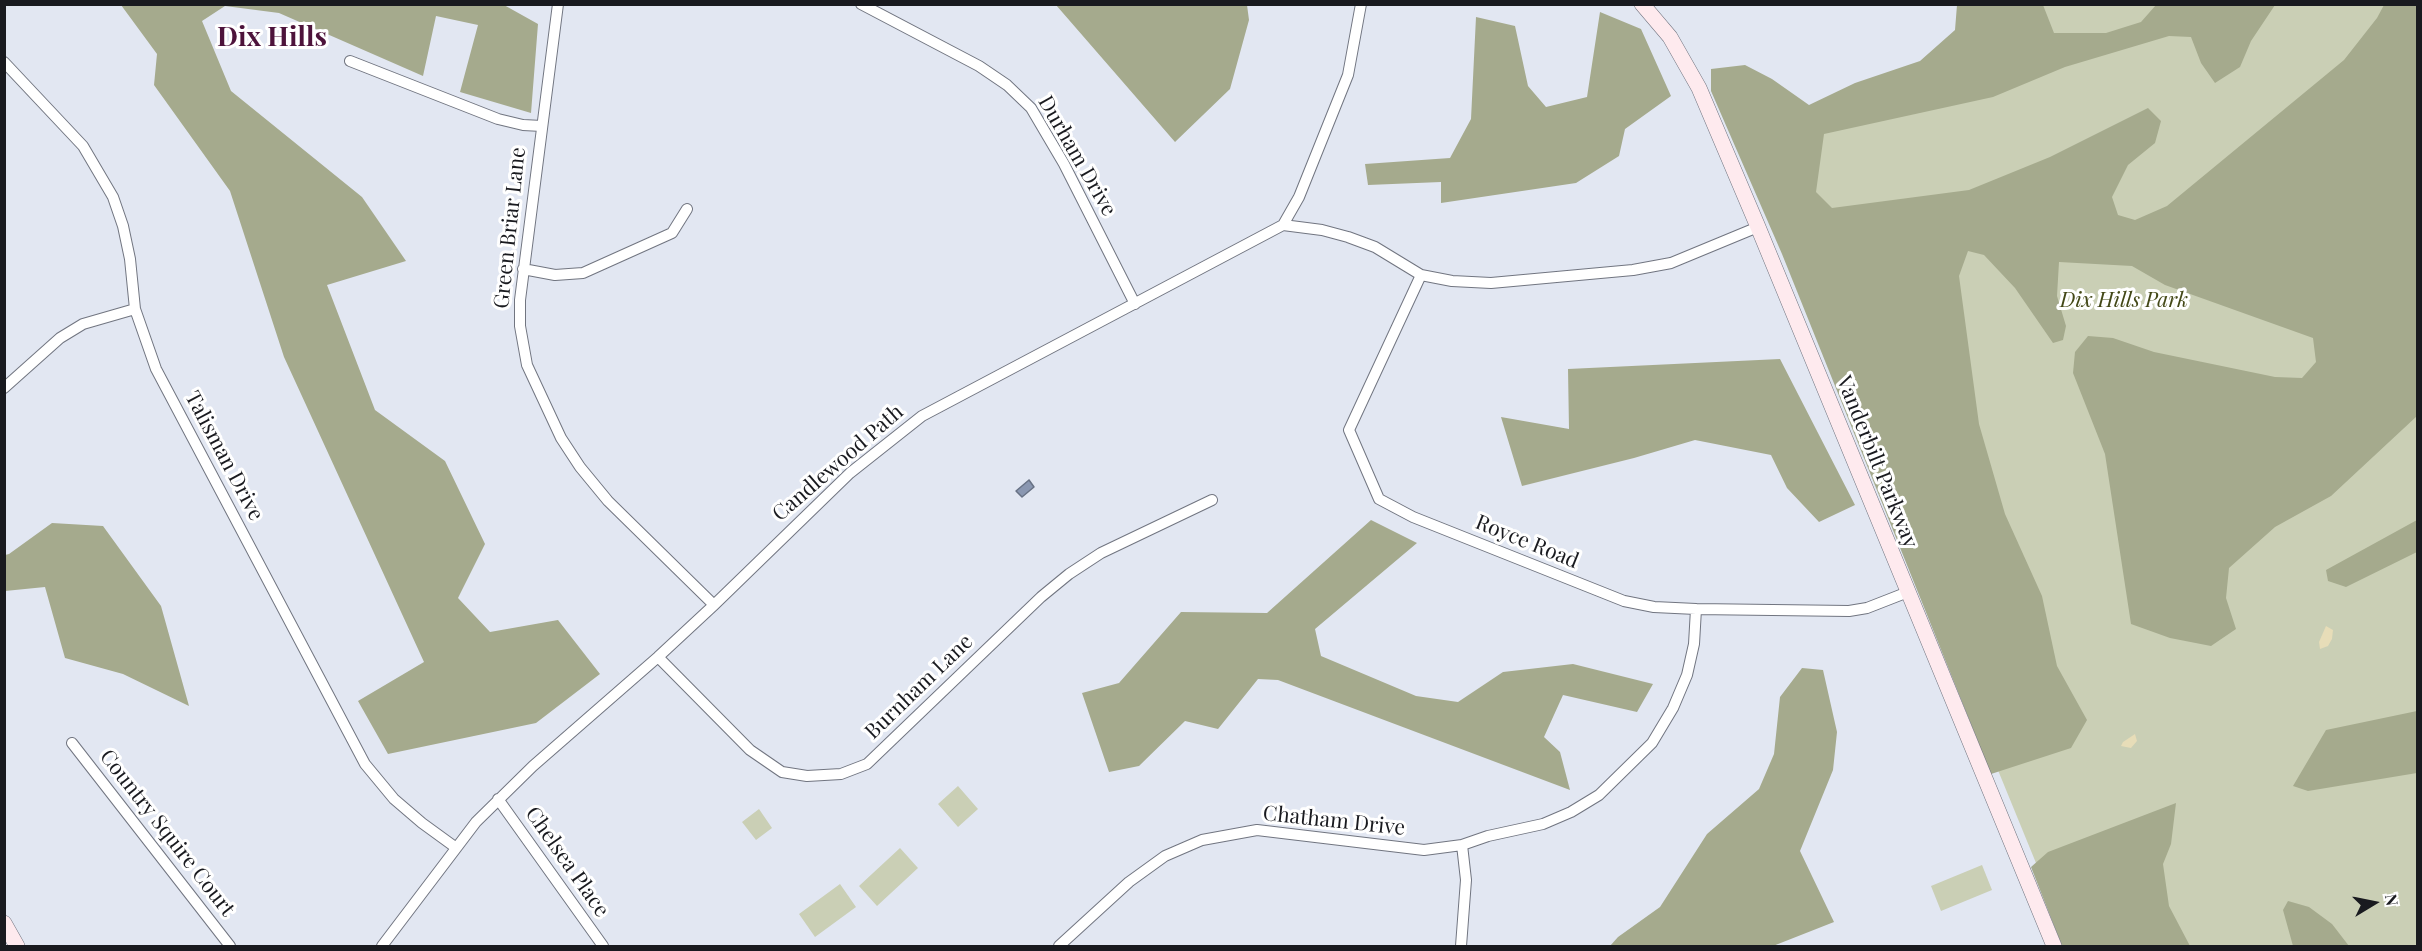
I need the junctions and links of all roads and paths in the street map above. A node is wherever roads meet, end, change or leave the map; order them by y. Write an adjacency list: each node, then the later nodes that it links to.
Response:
1 (558, 4): 7 (street, Green Briar Lane)
2 (861, 4): 13 (street, Durham Drive)
3 (1361, 4): 9 (street)
4 (1642, 4): 10 (main road, Vanderbilt Parkway)
5 (350, 61): 7 (street)
6 (4, 62): 14 (street, Talisman Drive)
7 (542, 126): 11 (street, Green Briar Lane)
8 (687, 209): 11 (street)
9 (1282, 225): 12 (street); 13 (street, Candlewood Path)
10 (1758, 227): 12 (street); 17 (main road, Vanderbilt Parkway)
11 (523, 269): 18 (street, Green Briar Lane)
12 (1421, 275): 19 (street, Royce Road)
13 (1135, 304): 18 (street, Candlewood Path)
14 (135, 309): 15 (street); 24 (street, Talisman Drive)
15 (4, 388)
16 (1212, 500): 20 (street, Burnham Lane)
17 (1908, 592): 19 (street, Royce Road); 32 (main road, Vanderbilt Parkway)
18 (714, 605): 20 (street, Candlewood Path)
19 (1696, 609): 23 (street, Chatham Drive)
20 (658, 657): 22 (street, Candlewood Path)
21 (72, 743): 27 (street, Country Squire Court)
22 (498, 800): 24 (street, Candlewood Path); 29 (street, Chelsea Place)
23 (1462, 845): 30 (street, Chatham Drive); 31 (street)
24 (455, 848): 28 (street, Candlewood Path)
25 (4, 923): 26 (main road)
26 (17, 946)
27 (230, 946)
28 (381, 946)
29 (603, 946)
30 (1059, 946)
31 (1461, 946)
32 (2054, 946)

